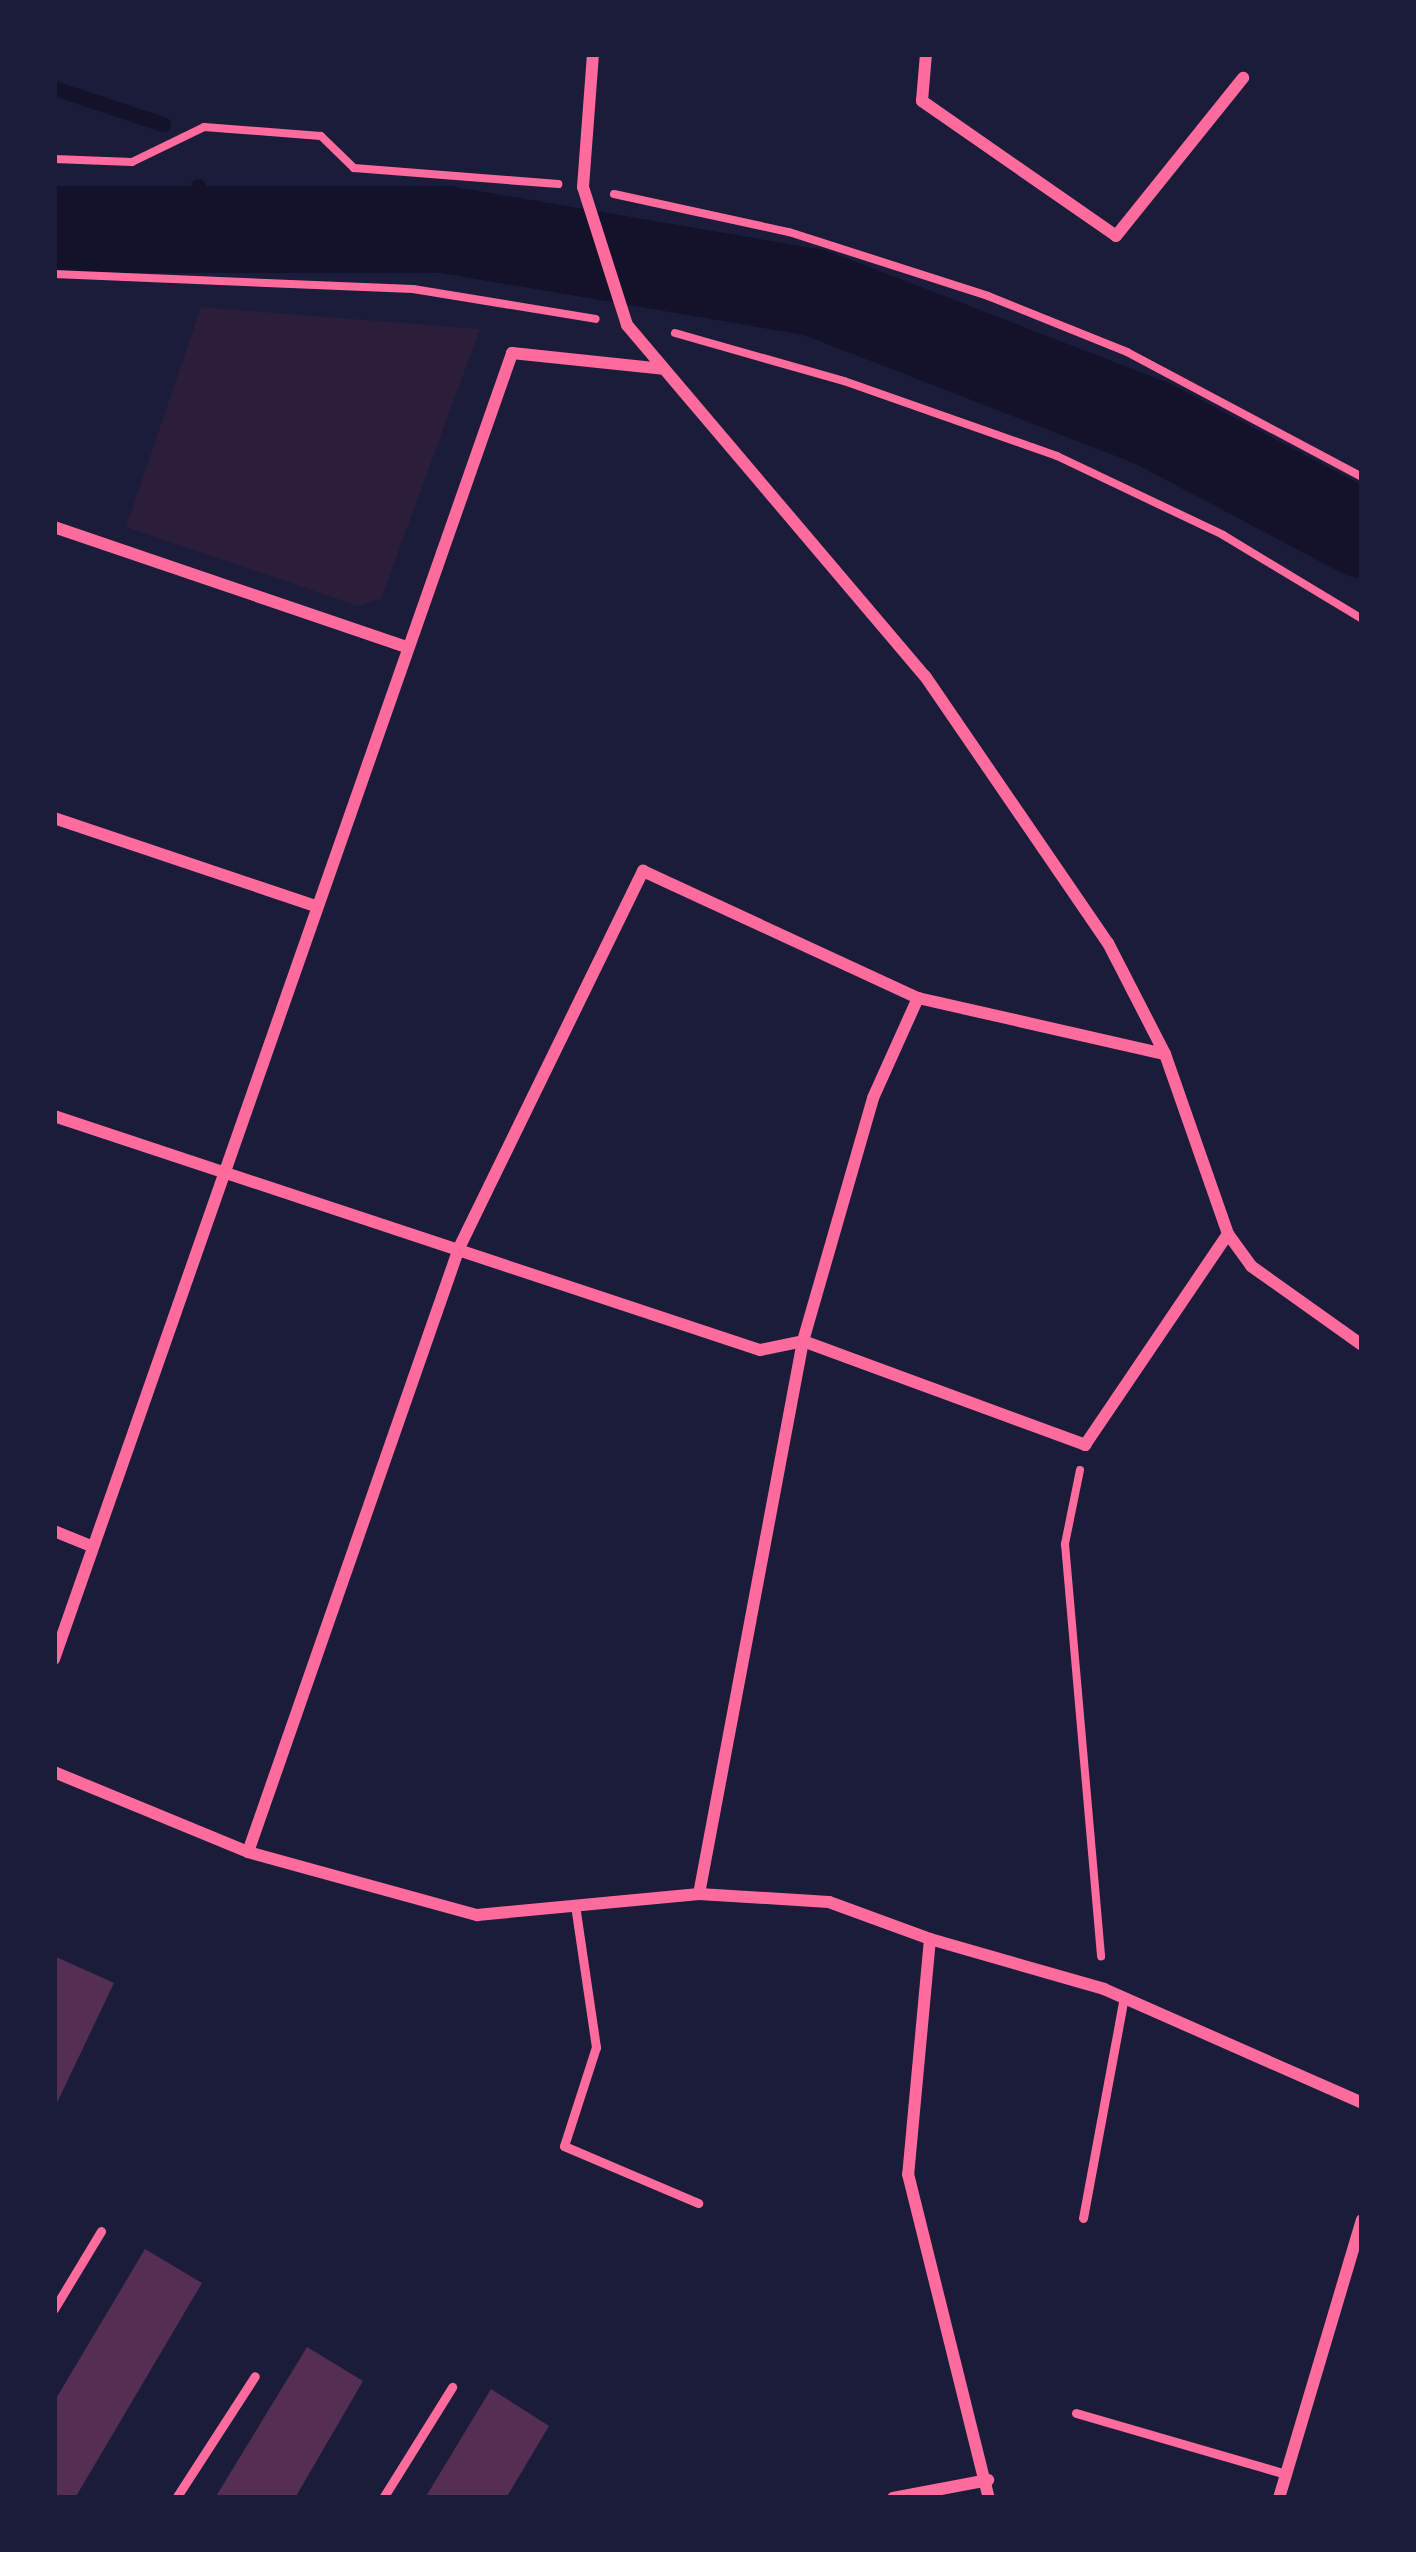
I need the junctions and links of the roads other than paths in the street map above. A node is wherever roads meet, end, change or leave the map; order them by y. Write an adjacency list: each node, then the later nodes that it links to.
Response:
1 (593, 54): 4 (street)
2 (926, 54): 3 (street)
3 (1243, 78)
4 (664, 369): 6 (street); 10 (street)
5 (54, 527): 6 (street)
6 (407, 647): 8 (street)
7 (54, 818): 8 (street)
8 (315, 907): 12 (street)
9 (918, 998): 10 (street); 14 (street); 15 (street)
10 (1165, 1054): 13 (street)
11 (54, 1116): 12 (street)
12 (225, 1173): 14 (street); 18 (street)
13 (1228, 1234): 15 (street); 16 (street)
14 (459, 1248): 15 (street); 21 (street)
15 (802, 1341): 22 (street)
16 (1362, 1345)
17 (54, 1531): 18 (street)
18 (92, 1546): 19 (street)
19 (54, 1659)
20 (54, 1772): 21 (street)
21 (248, 1852): 23 (street)
22 (699, 1894): 23 (street); 24 (street)
23 (575, 1905): 27 (lane)
24 (930, 1939): 25 (street); 36 (street)
25 (1124, 1997): 26 (street); 28 (lane)
26 (1362, 2103)
27 (698, 2203)
28 (1083, 2218)
29 (1362, 2220): 35 (street)
30 (101, 2231): 31 (lane)
31 (54, 2309)
32 (255, 2376): 37 (lane)
33 (452, 2387): 38 (lane)
34 (1076, 2413): 35 (lane)
35 (1286, 2474): 41 (street)
36 (988, 2480): 39 (street); 40 (street)
37 (176, 2498)
38 (383, 2498)
39 (893, 2498)
40 (988, 2498)
41 (1280, 2498)

